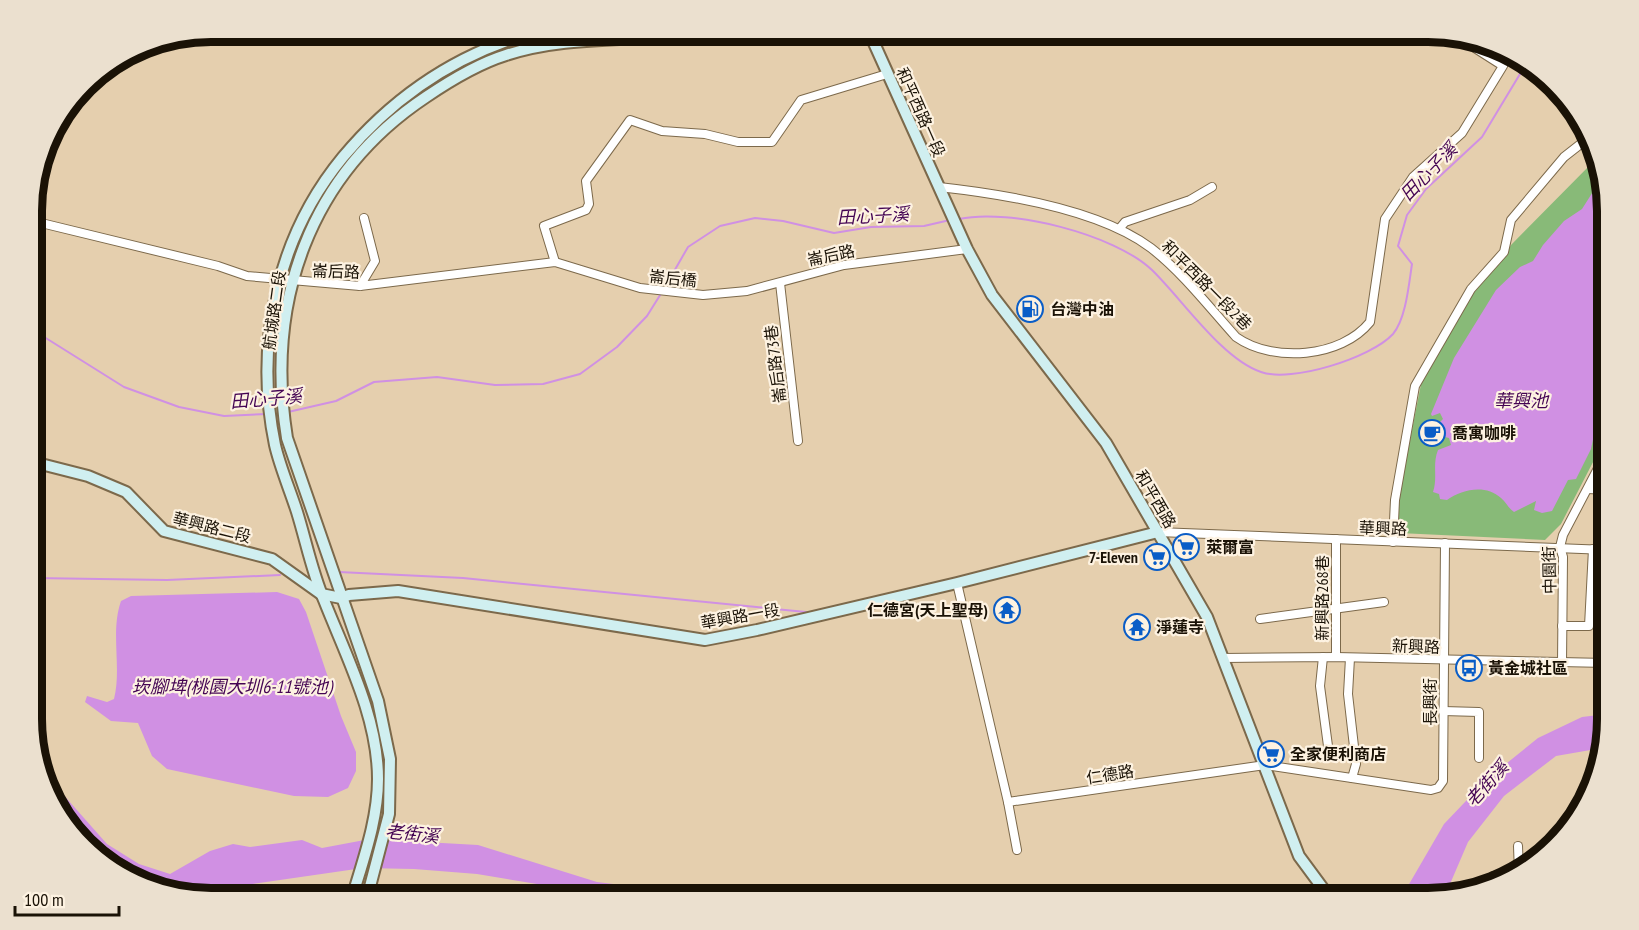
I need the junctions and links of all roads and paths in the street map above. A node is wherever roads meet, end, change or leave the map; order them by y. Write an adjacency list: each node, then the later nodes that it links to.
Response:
1 (500, 42): 15 (street, 航城路二段)
2 (569, 42): 16 (street, 航城路二段)
3 (873, 42): 5 (street, 和平西路一段)
4 (1478, 50): 11 (street, 和平西路一段2巷)
5 (887, 74): 7 (street, 和平西路一段); 14 (street)
6 (1583, 143): 28 (street)
7 (939, 187): 11 (street, 和平西路一段2巷); 12 (street, 和平西路一段)
8 (1212, 187): 11 (street)
9 (364, 218): 18 (street)
10 (42, 223): 15 (street, 崙后路)
11 (1120, 228)
12 (960, 235): 13 (street, 和平西路)
13 (967, 249): 17 (street, 崙后路); 26 (street, 和平西路)
14 (555, 262): 18 (street, 崙后路); 19 (street, 崙后路)
15 (278, 280): 16 (street, 崙后路); 34 (street, 航城路二段)
16 (291, 282): 18 (street, 崙后路); 35 (street, 航城路二段)
17 (780, 283): 20 (street, 崙后路); 21 (street, 崙后路73巷)
18 (360, 286)
19 (640, 288): 20 (street, 崙后橋)
20 (703, 295)
21 (798, 441)
22 (42, 464): 34 (street, 華興路二段)
23 (1597, 471): 24 (street, 中園街)
24 (1588, 489): 25 (street); 30 (street, 中園街)
25 (1597, 489)
26 (1158, 532): 27 (street, 華興路); 33 (street, 華興路一段); 44 (street, 和平西路)
27 (1336, 539): 28 (street, 華興路); 37 (street, 新興路268巷)
28 (1393, 542): 29 (street, 華興路)
29 (1445, 543): 30 (street, 華興路); 46 (street, 長興街)
30 (1560, 548): 31 (street, 華興路); 41 (street, 中園街)
31 (1593, 549): 32 (street, 華興路); 38 (street)
32 (1597, 549)
33 (957, 583): 35 (street, 華興路一段); 55 (street)
34 (321, 594): 35 (street, 華興路一段); 59 (street, 航城路二段)
35 (341, 598): 60 (street, 航城路二段)
36 (1384, 602): 37 (street)
37 (1336, 608): 40 (street); 43 (street, 新興路268巷)
38 (1592, 608): 39 (street); 41 (street)
39 (1597, 608)
40 (1260, 619)
41 (1562, 626): 47 (street, 中園街)
42 (1323, 657): 43 (street, 新興路); 44 (street, 新興路); 50 (street)
43 (1336, 657): 45 (street, 新興路)
44 (1224, 658): 52 (street, 和平西路)
45 (1350, 658): 46 (street, 新興路); 53 (street)
46 (1443, 660): 47 (street, 新興路); 49 (street, 長興街)
47 (1562, 663): 48 (street, 新興路)
48 (1597, 663)
49 (1443, 711): 51 (street); 54 (street, 長興街)
50 (1328, 746)
51 (1479, 758)
52 (1265, 765): 53 (street, 仁德路); 55 (street, 仁德路); 61 (street, 和平西路)
53 (1352, 778): 54 (street, 仁德路)
54 (1438, 788)
55 (1008, 802): 57 (street)
56 (1518, 846): 58 (street)
57 (1017, 850)
58 (1519, 861)
59 (355, 888)
60 (370, 888)
61 (1323, 888)

